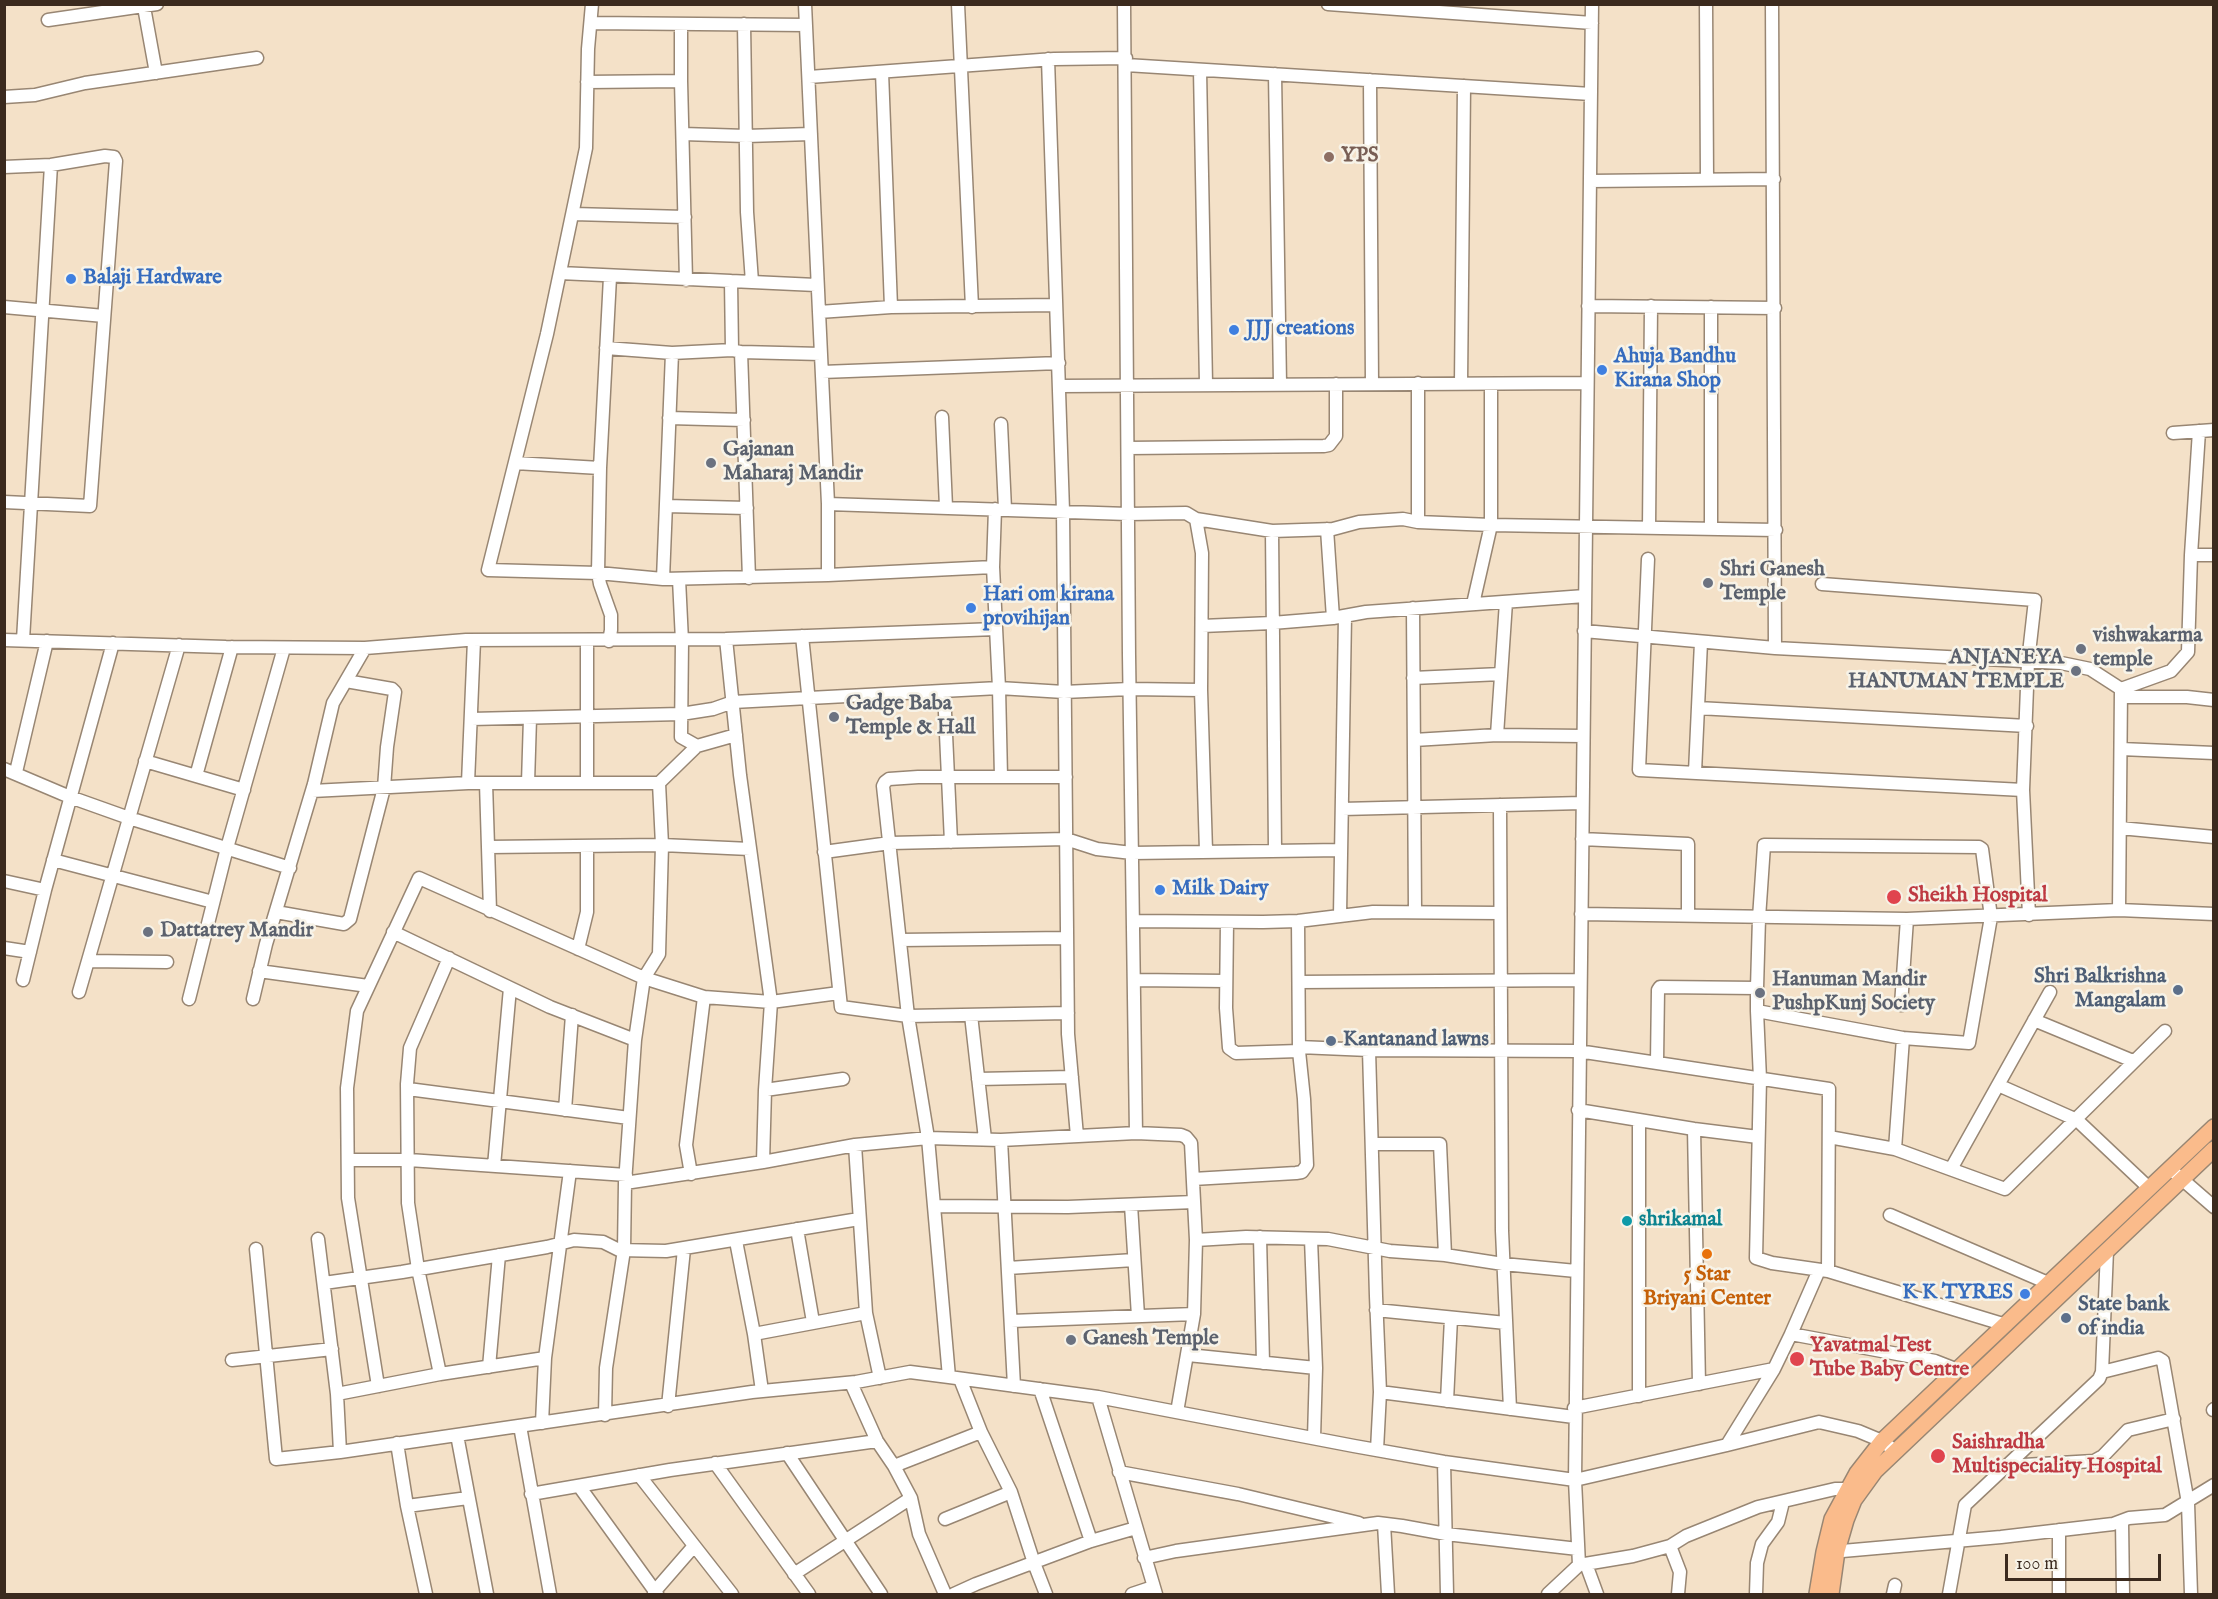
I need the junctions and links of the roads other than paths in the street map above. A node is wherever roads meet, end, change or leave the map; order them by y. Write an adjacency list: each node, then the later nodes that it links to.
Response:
1 (157, 4): 11 (street)
2 (592, 4): 14 (street)
3 (805, 4): 18 (street)
4 (958, 4): 22 (street)
5 (1124, 4): 21 (street)
6 (1328, 4): 10 (street)
7 (1592, 4): 15 (street)
8 (1706, 4): 40 (street)
9 (1772, 4): 39 (street)
10 (1337, 5): 12 (street)
11 (144, 7): 13 (street); 25 (street)
12 (1418, 7): 15 (street)
13 (48, 20)
14 (591, 23): 16 (street); 30 (street)
15 (1592, 23): 32 (street)
16 (681, 24): 17 (street); 29 (street)
17 (744, 24): 18 (street); 36 (street)
18 (806, 25): 27 (street)
19 (256, 58): 25 (street)
20 (1048, 59): 21 (street); 22 (street); 50 (street)
21 (1126, 62): 23 (street); 75 (street)
22 (961, 66): 24 (street); 55 (street)
23 (1200, 70): 26 (street); 70 (street)
24 (882, 72): 27 (street); 54 (street)
25 (156, 73): 33 (street)
26 (1275, 74): 28 (street); 71 (street)
27 (809, 78): 35 (street)
28 (1370, 80): 31 (street); 73 (street)
29 (681, 81): 30 (street); 34 (street)
30 (588, 82): 42 (street)
31 (1464, 86): 32 (street); 69 (street)
32 (1591, 94): 41 (street)
33 (4, 98)
34 (682, 134): 36 (street); 43 (street)
35 (811, 134): 36 (street); 49 (street)
36 (746, 136): 48 (street)
37 (51, 165): 38 (street); 58 (street); 60 (street)
38 (4, 167)
39 (1774, 179): 40 (street); 57 (street)
40 (1707, 180): 41 (street)
41 (1590, 181): 51 (street)
42 (573, 214): 43 (street); 44 (street)
43 (686, 217): 46 (street)
44 (560, 273): 45 (street); 85 (street)
45 (610, 277): 46 (street); 61 (street)
46 (686, 280): 47 (street)
47 (731, 281): 48 (street); 62 (street)
48 (752, 282): 49 (street)
49 (816, 285): 59 (street)
50 (1056, 304): 55 (street); 65 (street)
51 (1588, 306): 52 (street); 67 (street)
52 (1651, 306): 56 (street); 100 (street)
53 (4, 307): 58 (street)
54 (891, 307): 55 (street); 59 (street)
55 (972, 307)
56 (1711, 307): 57 (street); 102 (street)
57 (1774, 308): 103 (street)
58 (43, 310): 60 (street); 88 (street)
59 (819, 312): 64 (street)
60 (104, 316): 88 (street)
61 (606, 348): 63 (street); 86 (street)
62 (736, 351): 63 (street); 64 (street); 79 (street)
63 (672, 353): 77 (street)
64 (821, 354): 66 (street)
65 (1059, 363): 66 (street); 76 (street)
66 (822, 372): 89 (street)
67 (1587, 382): 74 (street); 99 (street)
68 (1418, 383): 69 (street); 73 (street); 97 (street)
69 (1461, 383): 74 (street)
70 (1206, 384): 71 (street); 75 (street)
71 (1280, 384): 72 (street)
72 (1336, 384): 73 (street); 84 (street)
73 (1372, 384)
74 (1491, 384): 98 (street)
75 (1128, 385): 76 (street); 84 (street)
76 (1059, 386): 94 (street)
77 (669, 417): 79 (street); 90 (street)
78 (942, 417): 91 (street)
79 (744, 420): 92 (street)
80 (1001, 423): 93 (street)
81 (2214, 430): 82 (street)
82 (2199, 431): 83 (street); 105 (street)
83 (2173, 433)
84 (1128, 448): 95 (street)
85 (515, 463): 86 (street); 109 (street)
86 (600, 468): 109 (street)
87 (4, 502): 88 (street)
88 (32, 504): 129 (street)
89 (828, 504): 91 (street); 110 (street)
90 (666, 506): 92 (street); 112 (street)
91 (946, 507): 93 (street)
92 (747, 508): 111 (street)
93 (1000, 509): 94 (street); 108 (street)
94 (1063, 511): 95 (street); 150 (street)
95 (1128, 514): 96 (street); 147 (street)
96 (1196, 519): 104 (street); 122 (street)
97 (1418, 522): 98 (street); 101 (street)
98 (1491, 525): 99 (street); 117 (street)
99 (1585, 526): 100 (street); 115 (street)
100 (1649, 528): 102 (street)
101 (1327, 529): 104 (street); 120 (street)
102 (1710, 529): 103 (street)
103 (1776, 530): 141 (street)
104 (1272, 531): 121 (street)
105 (2191, 555): 106 (street); 151 (street)
106 (2214, 555)
107 (1648, 559): 126 (street)
108 (993, 567): 110 (street); 123 (street)
109 (598, 573): 112 (street); 132 (street)
110 (828, 575): 111 (street)
111 (749, 578): 113 (street)
112 (663, 579): 113 (street)
113 (680, 579): 134 (street)
114 (1822, 584): 142 (street)
115 (1585, 596): 116 (street); 124 (street)
116 (1506, 602): 117 (street); 143 (street)
117 (1473, 604): 118 (street)
118 (1413, 608): 119 (street); 144 (street)
119 (1346, 616): 120 (street); 188 (street)
120 (1333, 618): 121 (street)
121 (1272, 623): 122 (street); 201 (street)
122 (1202, 626): 148 (street)
123 (996, 629): 125 (street); 146 (street)
124 (1584, 631): 126 (street); 163 (street)
125 (802, 636): 127 (street); 152 (street)
126 (1644, 636): 135 (street); 170 (street)
127 (726, 639): 134 (street); 154 (street)
128 (4, 640): 129 (street)
129 (23, 640): 133 (street)
130 (474, 640): 131 (street); 140 (street); 159 (street)
131 (587, 640): 132 (street); 157 (street)
132 (609, 640): 134 (street)
133 (47, 641): 136 (street); 169 (street)
134 (682, 641): 156 (street)
135 (1701, 642): 141 (street); 155 (street)
136 (113, 643): 137 (street); 184 (street)
137 (179, 645): 138 (street); 168 (street)
138 (232, 647): 139 (street); 171 (street)
139 (284, 648): 140 (street); 181 (street)
140 (365, 648): 145 (street)
141 (1775, 648): 142 (street)
142 (2028, 662): 151 (street); 160 (street)
143 (1501, 674): 144 (street); 162 (street)
144 (1413, 678): 164 (street)
145 (346, 681): 180 (street); 183 (street)
146 (999, 688): 149 (street); 150 (street); 173 (street)
147 (1129, 689): 148 (street); 150 (street); 205 (street)
148 (1201, 690): 203 (street)
149 (944, 691): 152 (street); 172 (street)
150 (1064, 692): 174 (street)
151 (2121, 693): 153 (street); 166 (street)
152 (807, 697): 154 (street); 204 (street)
153 (2214, 700)
154 (733, 702): 156 (street); 161 (street)
155 (1698, 708): 160 (street); 170 (street)
156 (681, 714): 157 (street); 165 (street)
157 (587, 716): 158 (street); 178 (street)
158 (530, 718): 159 (street); 177 (street)
159 (471, 719): 175 (street)
160 (2027, 726): 182 (street)
161 (736, 735): 165 (street); 200 (street)
162 (1497, 735): 163 (street); 164 (street)
163 (1583, 736): 185 (street)
164 (1414, 740): 187 (street)
165 (697, 746): 179 (street)
166 (2121, 748): 167 (street); 190 (street)
167 (2214, 753)
168 (145, 761): 171 (street); 189 (street)
169 (10, 770): 184 (street)
170 (1695, 772): 182 (street)
171 (196, 776): 181 (street)
172 (948, 777): 173 (street); 194 (street); 195 (street)
173 (1001, 777): 174 (street)
174 (1065, 777): 192 (street)
175 (468, 783): 176 (street); 180 (street)
176 (486, 783): 177 (street); 198 (street)
177 (528, 783): 178 (street)
178 (587, 783): 179 (street)
179 (659, 783): 196 (street)
180 (384, 788): 183 (street); 215 (street)
181 (243, 790): 199 (street)
182 (2023, 790): 220 (street)
183 (312, 791): 207 (street)
184 (70, 797): 189 (street); 206 (street)
185 (1582, 802): 186 (street); 193 (street)
186 (1500, 805): 187 (street); 216 (street)
187 (1414, 808): 188 (street); 214 (street)
188 (1342, 809): 202 (street)
189 (129, 818): 199 (street); 208 (street)
190 (2120, 828): 191 (street); 212 (street)
191 (2214, 837)
192 (1066, 839): 194 (street); 205 (street); 229 (street)
193 (1581, 839): 217 (street); 221 (street)
194 (951, 842): 195 (street)
195 (890, 843): 204 (street); 230 (street)
196 (662, 845): 197 (street); 200 (street); 238 (street)
197 (587, 846): 198 (street); 232 (street)
198 (488, 847): 213 (street)
199 (227, 848): 207 (street); 211 (street)
200 (750, 849): 254 (street)
201 (1275, 850): 202 (street); 203 (street)
202 (1341, 850): 219 (street)
203 (1206, 851): 205 (street)
204 (824, 852): 250 (street)
205 (1132, 853): 225 (street)
206 (53, 860): 208 (street); 210 (street)
207 (290, 868): 215 (street)
208 (112, 874): 211 (street); 235 (street)
209 (4, 881): 210 (street)
210 (45, 890): 233 (street)
211 (213, 902): 252 (street)
212 (2119, 910): 218 (street); 220 (street)
213 (490, 911): 228 (street); 232 (street)
214 (1415, 911): 216 (street); 219 (street)
215 (276, 912): 237 (street)
216 (1499, 913): 244 (street)
217 (1581, 914): 221 (street); 241 (street)
218 (2214, 914)
219 (1340, 915): 226 (street)
220 (2029, 915): 222 (street)
221 (1688, 916): 223 (street)
222 (1991, 917): 223 (street); 224 (street); 263 (street)
223 (1759, 918): 224 (street); 247 (street)
224 (1908, 919): 255 (street)
225 (1133, 921): 227 (street); 240 (street)
226 (1298, 921): 227 (street); 243 (street)
227 (1227, 922): 242 (street)
228 (393, 932): 234 (street); 245 (street)
229 (1067, 938): 230 (street); 257 (street)
230 (900, 940): 260 (street)
231 (4, 948): 233 (street)
232 (578, 949): 238 (street)
233 (30, 952): 239 (street)
234 (448, 958): 246 (street); 276 (street)
235 (88, 961): 236 (street); 248 (street)
236 (167, 962)
237 (259, 971): 245 (street); 253 (street)
238 (644, 978): 251 (street); 264 (street)
239 (23, 980)
240 (1134, 980): 242 (street); 286 (street)
241 (1580, 980): 244 (street); 268 (street)
242 (1226, 981): 265 (street)
243 (1299, 982): 244 (street); 265 (street)
244 (1500, 982): 267 (street)
245 (368, 986): 297 (street)
246 (510, 988): 259 (street); 278 (street)
247 (1757, 988): 256 (street); 270 (street)
248 (79, 992)
249 (2049, 992): 261 (street)
250 (839, 993): 254 (street); 260 (street)
251 (704, 998): 254 (street); 303 (street)
252 (189, 999)
253 (252, 999)
254 (771, 1002): 277 (street)
255 (1901, 1005)
256 (1757, 1011): 263 (street); 274 (street)
257 (1068, 1013): 258 (street); 271 (street)
258 (971, 1015): 260 (street); 273 (street)
259 (572, 1016): 264 (street); 279 (street)
260 (908, 1016): 290 (street)
261 (2034, 1020): 269 (street); 275 (street)
262 (2165, 1031): 269 (street)
263 (1903, 1038): 295 (street)
264 (635, 1040): 281 (street)
265 (1299, 1049): 266 (street); 306 (street)
266 (1369, 1050): 267 (street); 293 (street)
267 (1502, 1050): 268 (street); 330 (street)
268 (1578, 1051): 270 (street); 280 (street)
269 (2133, 1061): 283 (street)
270 (1657, 1062): 274 (street)
271 (1072, 1077): 273 (street); 287 (street)
272 (843, 1079): 277 (street)
273 (978, 1079): 291 (street)
274 (1760, 1079): 288 (street); 289 (street)
275 (1998, 1085): 283 (street); 301 (street)
276 (408, 1089): 278 (street); 298 (street)
277 (765, 1089): 299 (street)
278 (499, 1102): 279 (street); 300 (street)
279 (565, 1110): 281 (street)
280 (1578, 1110): 282 (street); 334 (street)
281 (629, 1118): 305 (street)
282 (1639, 1120): 285 (street); 373 (street)
283 (2077, 1120): 301 (street); 307 (street)
284 (2214, 1127): 304 (main road)
285 (1694, 1129): 288 (street); 366 (street)
286 (1136, 1133): 287 (street); 306 (street)
287 (1077, 1136): 292 (street)
288 (1758, 1137): 333 (street)
289 (1829, 1137): 295 (street); 333 (street)
290 (928, 1138): 291 (street); 294 (street); 310 (street)
291 (985, 1139): 292 (street)
292 (1001, 1140): 311 (street)
293 (1373, 1144): 324 (street); 328 (street)
294 (855, 1145): 299 (street); 314 (street)
295 (1895, 1149): 301 (street)
296 (2214, 1149): 304 (main road)
297 (348, 1160): 298 (street); 335 (street)
298 (409, 1160): 300 (street); 332 (street)
299 (763, 1162): 303 (street)
300 (494, 1166): 302 (street)
301 (1951, 1169)
302 (570, 1171): 305 (street); 321 (street)
303 (691, 1174): 305 (street)
304 (2177, 1174): 307 (main road); 312 (street); 326 (main road)
305 (625, 1179): 325 (street)
306 (1193, 1179): 308 (street)
307 (2149, 1188): 337 (main road)
308 (1194, 1203): 309 (street); 320 (street)
309 (1131, 1205): 311 (street); 329 (street)
310 (935, 1206): 311 (street); 364 (street)
311 (1005, 1206): 331 (street)
312 (2214, 1207)
313 (1890, 1215): 337 (street)
314 (859, 1219): 315 (street); 340 (street)
315 (797, 1229): 319 (street); 346 (street)
316 (1260, 1237): 318 (street); 320 (street); 356 (street)
317 (318, 1239): 336 (street)
318 (1311, 1239): 324 (street); 358 (street)
319 (736, 1240): 323 (street); 349 (street)
320 (1196, 1240): 341 (street)
321 (560, 1244): 325 (street); 327 (street); 354 (street)
322 (256, 1249): 353 (street)
323 (684, 1249): 325 (street); 376 (street)
324 (1375, 1249): 328 (street); 339 (street)
325 (624, 1250): 380 (street)
326 (2107, 1250): 343 (main road); 361 (street)
327 (499, 1255): 332 (street); 357 (street)
328 (1445, 1255): 330 (street)
329 (1134, 1260): 331 (street); 342 (street)
330 (1503, 1264): 334 (street); 347 (street)
331 (1008, 1268): 345 (street)
332 (418, 1269): 335 (street); 362 (street)
333 (1824, 1270): 348 (street); 350 (street)
334 (1576, 1271): 379 (street)
335 (360, 1278): 336 (street); 367 (street)
336 (324, 1283): 351 (street)
337 (2048, 1283): 338 (main road)
338 (2026, 1306): 343 (main road); 348 (main road)
339 (1376, 1310): 344 (street); 371 (street)
340 (866, 1313): 346 (street); 363 (street)
341 (1194, 1314): 342 (street); 352 (street)
342 (1138, 1316): 345 (street)
343 (2037, 1317): 392 (main road)
344 (1451, 1318): 347 (street); 375 (street)
345 (1011, 1321): 368 (street)
346 (813, 1323): 349 (street)
347 (1506, 1323): 377 (street)
348 (2007, 1325): 360 (main road)
349 (754, 1334): 370 (street)
350 (1791, 1334): 359 (street); 360 (street)
351 (332, 1349): 353 (street); 372 (street)
352 (1188, 1355): 356 (street); 378 (street)
353 (267, 1356): 355 (street); 393 (street)
354 (545, 1358): 357 (street); 382 (street)
355 (232, 1360)
356 (1263, 1363): 358 (street)
357 (489, 1367): 362 (street)
358 (1316, 1368): 386 (street)
359 (1774, 1369): 366 (street); 390 (street)
360 (1958, 1370): 388 (main road)
361 (2102, 1372): 381 (street); 398 (street)
362 (440, 1374): 367 (street)
363 (879, 1378): 364 (street); 365 (street)
364 (955, 1378): 368 (street); 384 (street)
365 (851, 1383): 370 (street); 387 (street)
366 (1699, 1384): 373 (street)
367 (378, 1386): 372 (street)
368 (1014, 1386): 369 (street)
369 (1040, 1389): 374 (street); 420 (street)
370 (762, 1391): 376 (street)
371 (1380, 1392): 375 (street); 391 (street)
372 (337, 1394): 393 (street)
373 (1639, 1396): 379 (street)
374 (1098, 1397): 378 (street); 399 (street)
375 (1448, 1401): 377 (street)
376 (668, 1406): 380 (street)
377 (1510, 1409): 379 (street)
378 (1177, 1412): 386 (street)
379 (1574, 1413): 401 (street)
380 (605, 1415): 382 (street)
381 (2174, 1419): 398 (street); 410 (street)
382 (542, 1423): 383 (street)
383 (520, 1426): 385 (street); 406 (street)
384 (981, 1432): 397 (street); 405 (street)
385 (457, 1435): 389 (street); 407 (street)
386 (1314, 1438): 391 (street)
387 (877, 1441): 394 (street); 397 (street)
388 (1882, 1441): 390 (street); 392 (street); 404 (main road)
389 (397, 1443): 393 (street); 411 (street)
390 (1727, 1445): 401 (street)
391 (1377, 1450): 395 (street)
392 (1895, 1451): 425 (main road)
393 (340, 1452)
394 (787, 1453): 396 (street); 419 (street)
395 (1444, 1462): 401 (street); 418 (street)
396 (715, 1463): 400 (street); 429 (street)
397 (894, 1466): 408 (street)
398 (2006, 1466): 421 (street)
399 (1119, 1472): 415 (street); 416 (street)
400 (639, 1475): 403 (street); 422 (street)
401 (1575, 1480): 424 (street)
402 (2214, 1485): 410 (street)
403 (579, 1486): 406 (street); 431 (street)
404 (1848, 1489): 409 (street); 425 (main road)
405 (1011, 1492): 412 (street); 427 (street)
406 (531, 1494): 434 (street)
407 (468, 1498): 411 (street); 433 (street)
408 (911, 1498): 419 (street); 438 (street)
409 (1783, 1502): 423 (street); 447 (street)
410 (2188, 1503): 413 (street); 453 (street)
411 (407, 1506): 432 (street)
412 (945, 1519)
413 (2122, 1521): 417 (street); 452 (street)
414 (1384, 1524): 415 (street); 418 (street); 442 (street)
415 (1368, 1525): 426 (street)
416 (1136, 1528): 420 (street); 426 (street)
417 (2059, 1530): 421 (street); 451 (street)
418 (1446, 1534): 424 (street); 443 (street)
419 (845, 1540): 429 (street); 437 (street)
420 (1091, 1541): 427 (street)
421 (1958, 1542): 425 (street); 450 (street)
422 (694, 1546): 431 (street); 435 (street)
423 (1670, 1546): 428 (street); 446 (street)
424 (1578, 1549): 428 (street)
425 (1831, 1552): 448 (main road); 449 (main road)
426 (1144, 1558): 430 (street)
427 (1034, 1563): 439 (street); 440 (street)
428 (1583, 1564): 444 (street); 445 (street)
429 (794, 1574): 436 (street)
430 (1155, 1591): 441 (street)
431 (656, 1593)
432 (426, 1594)
433 (487, 1594)
434 (550, 1594)
435 (732, 1594)
436 (809, 1594)
437 (881, 1594)
438 (945, 1594)
439 (954, 1594)
440 (1046, 1594)
441 (1132, 1594)
442 (1388, 1594)
443 (1447, 1594)
444 (1548, 1594)
445 (1597, 1594)
446 (1678, 1594)
447 (1756, 1594)
448 (1817, 1594)
449 (1831, 1594)
450 (1949, 1594)
451 (2059, 1594)
452 (2123, 1594)
453 (2191, 1594)

